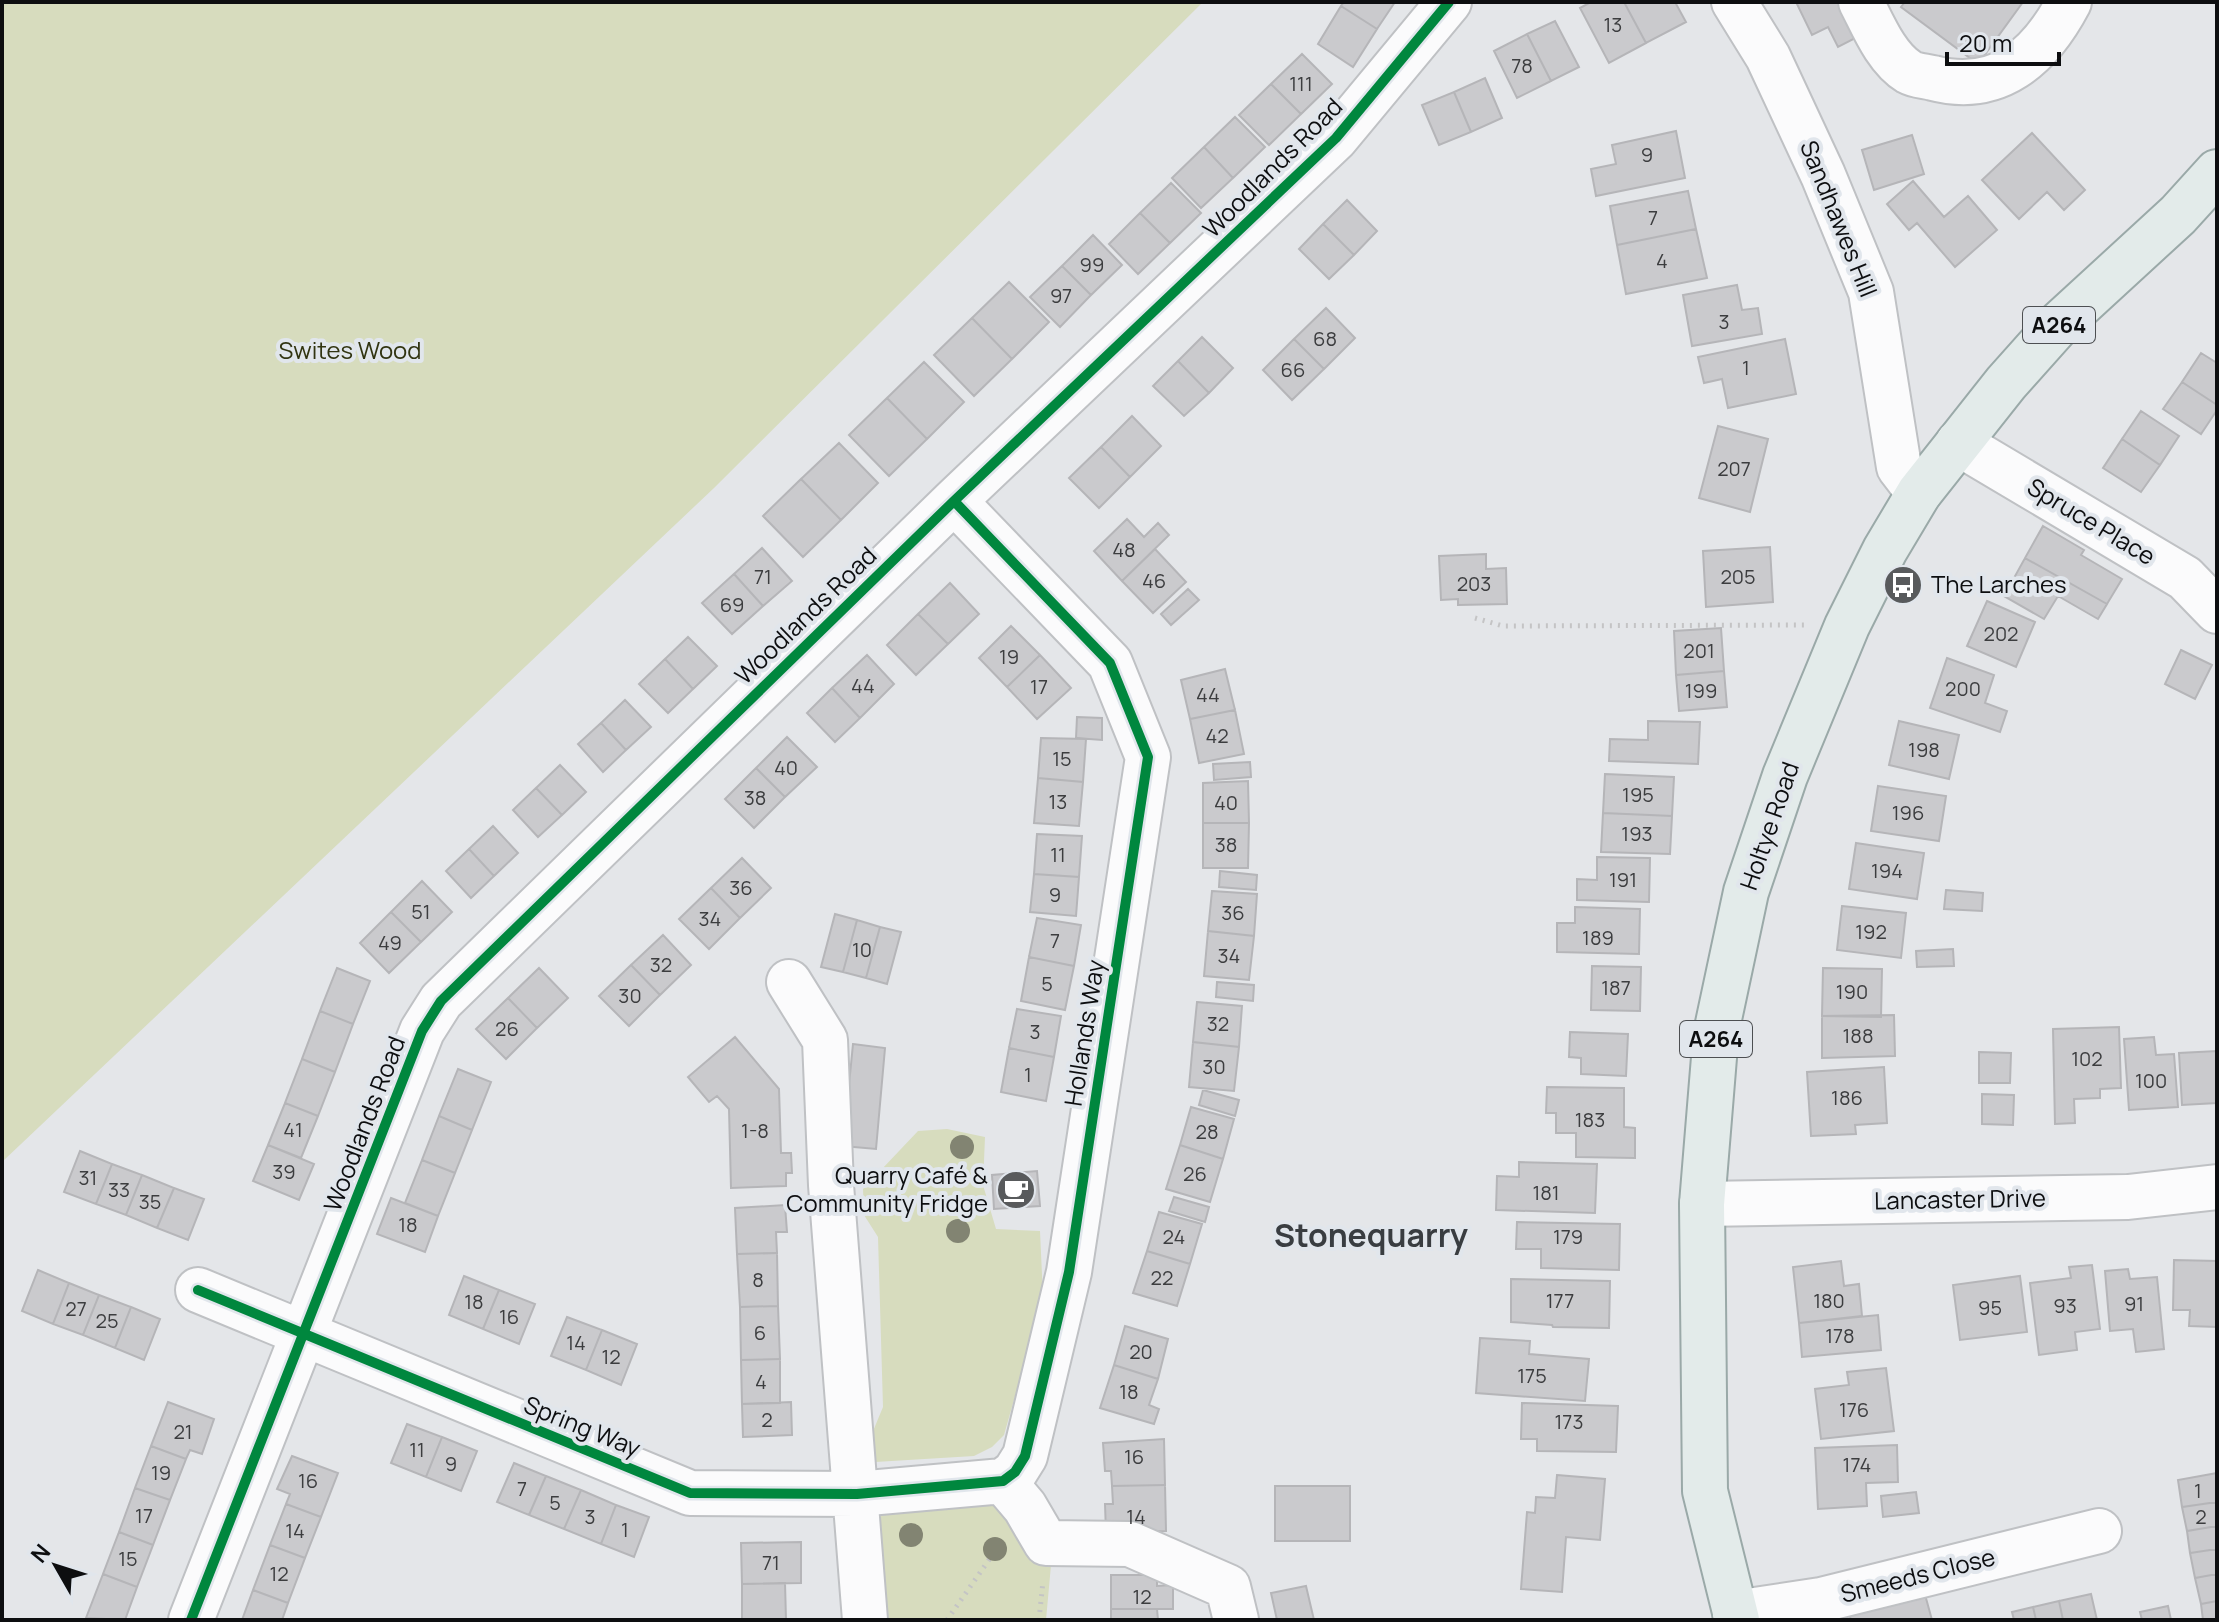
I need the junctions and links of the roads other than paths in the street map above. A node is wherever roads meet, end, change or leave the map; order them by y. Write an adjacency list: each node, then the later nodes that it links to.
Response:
1 (1449, 2): 8 (street, Woodlands Road)
2 (1734, 2): 7 (street, Sandhawes Hill)
3 (1861, 2): 4 (street)
4 (2069, 2)
5 (2217, 172): 6 (main road, Holtye Road / A264)
6 (1958, 443): 7 (main road, Holtye Road / A264); 9 (street, Spruce Place)
7 (1919, 493): 12 (main road, Holtye Road / A264)
8 (954, 501): 14 (street, Woodlands Road); 16 (street, Hollands Way)
9 (2217, 611)
10 (789, 982): 15 (street)
11 (2217, 1187): 12 (street, Lancaster Drive)
12 (1702, 1204): 18 (main road, Holtye Road / A264)
13 (198, 1290): 14 (street)
14 (305, 1335): 15 (street, Spring Way); 19 (street, Woodlands Road)
15 (857, 1494): 16 (street); 20 (street)
16 (1014, 1494): 21 (street)
17 (2099, 1531): 18 (street, Smeeds Close)
18 (1736, 1616)
19 (191, 1620)
20 (865, 1620)
21 (1236, 1620)

